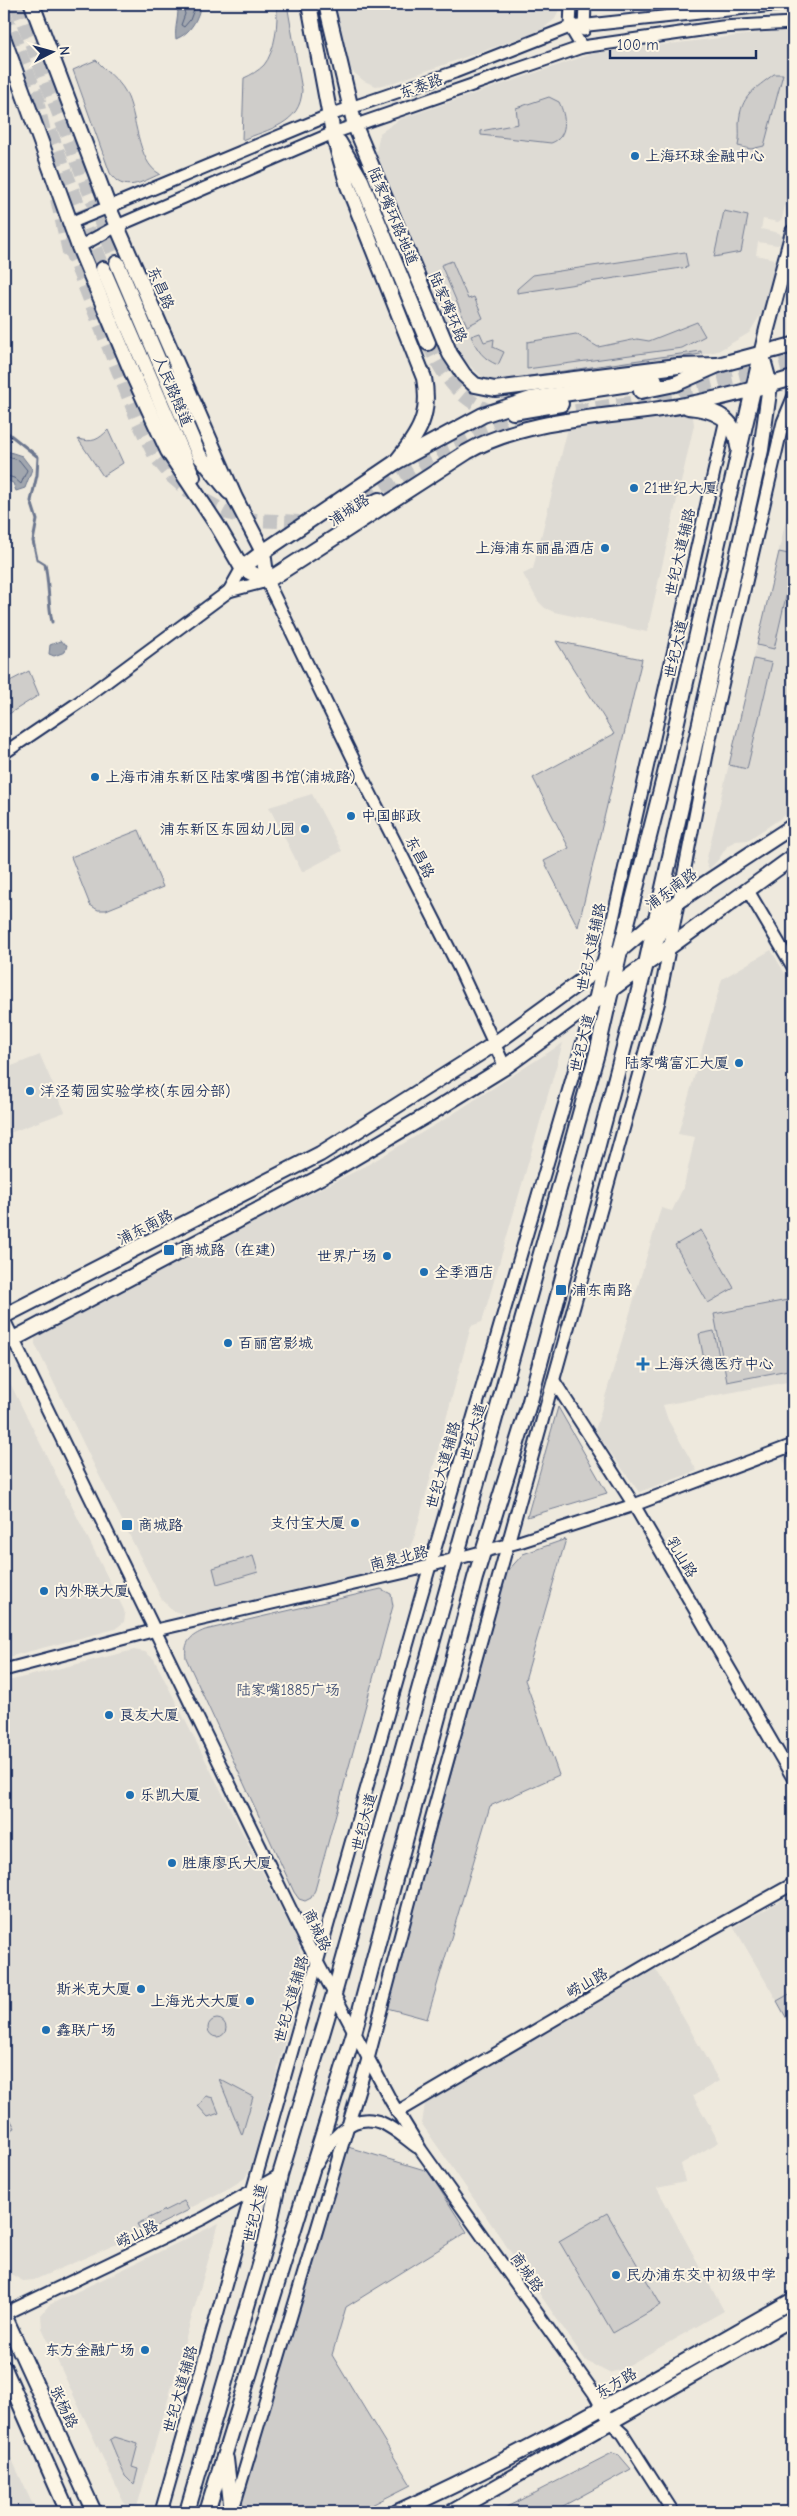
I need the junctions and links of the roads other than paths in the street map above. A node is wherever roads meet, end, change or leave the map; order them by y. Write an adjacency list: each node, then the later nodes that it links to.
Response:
1 (32, 4): 16 (main road, 东昌路)
2 (309, 4): 13 (main road)
3 (326, 4): 12 (main road, 陆家嘴环路)
4 (570, 4): 9 (street)
5 (585, 4): 8 (street)
6 (784, 4): 8 (street, 东泰路)
7 (793, 23): 11 (street, 东泰路)
8 (584, 24): 9 (street, 东泰路); 11 (street)
9 (570, 27): 11 (street); 12 (street, 东泰路)
10 (4, 40): 17 (main road)
11 (582, 47): 14 (street, 东泰路)
12 (350, 110): 13 (street, 东泰路); 14 (main road, 陆家嘴环路)
13 (330, 115): 15 (main road); 16 (street, 东泰路)
14 (355, 126): 15 (street, 东泰路); 30 (main road, 陆家嘴环路)
15 (333, 133): 18 (street, 东泰路); 23 (main road, 陆家嘴环路地道); 39 (main road)
16 (109, 208): 17 (street, 东泰路); 18 (main road, 东昌路)
17 (70, 224): 20 (main road)
18 (117, 226): 20 (street, 东泰路); 40 (main road, 东昌路)
19 (793, 232): 25 (main road, 世纪大道)
20 (79, 247): 42 (main road)
21 (117, 263): 40 (main road, 人民路隧道)
22 (103, 269): 42 (main road, 人民路隧道)
23 (428, 343)
24 (793, 345): 25 (main road)
25 (761, 353): 26 (main road); 29 (main road); 31 (main road, 世纪大道)
26 (718, 365): 30 (main road); 36 (main road)
27 (793, 378): 29 (main road)
28 (655, 380): 33 (main road)
29 (770, 384): 31 (main road); 52 (main road)
30 (475, 385): 33 (main road)
31 (753, 389): 34 (main road); 38 (main road, 世纪大道)
32 (793, 398): 51 (street)
33 (531, 399): 36 (main road)
34 (670, 408): 35 (main road); 37 (main road, 浦城路)
35 (726, 419): 38 (main road); 56 (street, 世纪大道辅路)
36 (453, 431): 39 (main road, 浦城路)
37 (467, 452): 41 (main road); 45 (main road, 浦城路)
38 (738, 452): 54 (main road, 世纪大道)
39 (396, 462): 43 (main road, 浦城路)
40 (234, 498): 43 (main road, 东昌路)
41 (342, 518)
42 (217, 524): 44 (main road)
43 (263, 552): 44 (main road, 浦城路); 45 (main road, 东昌路)
44 (242, 568): 45 (main road); 46 (street, 浦城路)
45 (267, 581): 46 (street, 浦城路); 60 (street, 东昌路)
46 (229, 591): 47 (street, 浦城路)
47 (4, 753)
48 (793, 826): 51 (main road, 浦东南路)
49 (793, 857): 50 (main road)
50 (747, 889): 53 (main road); 57 (street)
51 (677, 902): 52 (main road, 浦东南路); 53 (street); 55 (street)
52 (654, 921): 54 (main road, 浦东南路); 55 (main road)
53 (669, 946): 55 (main road); 65 (street)
54 (620, 951): 56 (main road, 浦东南路); 58 (main road, 世纪大道)
55 (646, 964): 58 (main road); 66 (main road)
56 (602, 966): 59 (street, 世纪大道辅路); 60 (main road, 浦东南路)
57 (793, 967)
58 (612, 990): 59 (main road); 71 (main road, 世纪大道)
59 (594, 1003): 61 (main road); 72 (street, 世纪大道辅路)
60 (493, 1045): 61 (street, 东昌路); 62 (main road, 浦东南路)
61 (504, 1067): 64 (main road)
62 (4, 1316)
63 (4, 1320): 64 (street, 商城路)
64 (8, 1342): 73 (street, 商城路)
65 (554, 1381): 66 (street); 68 (street, 乳山路); 69 (street)
66 (530, 1401): 70 (main road)
67 (793, 1445): 68 (street, 南泉北路)
68 (634, 1505): 69 (street, 南泉北路); 75 (street, 乳山路)
69 (508, 1545): 70 (street, 南泉北路); 80 (street)
70 (482, 1552): 71 (street, 南泉北路); 79 (main road)
71 (455, 1559): 72 (street, 南泉北路); 78 (main road, 世纪大道)
72 (430, 1566): 73 (street, 南泉北路); 77 (street, 世纪大道辅路)
73 (156, 1630): 74 (street, 南泉北路); 77 (street, 商城路)
74 (4, 1670)
75 (793, 1778)
76 (793, 1884): 81 (street, 崂山路)
77 (317, 1962): 78 (street, 商城路); 85 (street, 世纪大道辅路)
78 (334, 1994): 79 (street, 商城路); 84 (main road, 世纪大道)
79 (354, 2033): 80 (street, 商城路); 86 (main road)
80 (368, 2059): 81 (street, 商城路); 82 (street)
81 (397, 2112): 83 (street, 商城路)
82 (349, 2125): 83 (street); 86 (street); 103 (street)
83 (422, 2150): 91 (street, 商城路)
84 (280, 2175): 85 (street, 崂山路); 94 (main road, 世纪大道)
85 (251, 2191): 88 (street, 崂山路); 99 (street, 世纪大道辅路)
86 (279, 2274): 93 (main road)
87 (793, 2300): 91 (main road, 东方路)
88 (4, 2315): 98 (main road, 张杨路)
89 (793, 2318): 92 (main road, 东方路)
90 (4, 2368): 97 (main road)
91 (602, 2409): 92 (street, 商城路); 95 (main road, 东方路)
92 (610, 2422): 96 (main road, 东方路); 106 (street, 商城路)
93 (225, 2451): 102 (main road); 103 (main road)
94 (196, 2486): 100 (main road); 101 (main road, 世纪大道)
95 (451, 2488): 104 (main road, 东方路); 105 (main road, 东方路)
96 (454, 2511)
97 (68, 2512)
98 (94, 2512)
99 (161, 2512)
100 (176, 2512)
101 (187, 2512)
102 (207, 2512)
103 (232, 2512)
104 (397, 2512)
105 (409, 2512)
106 (673, 2512)

